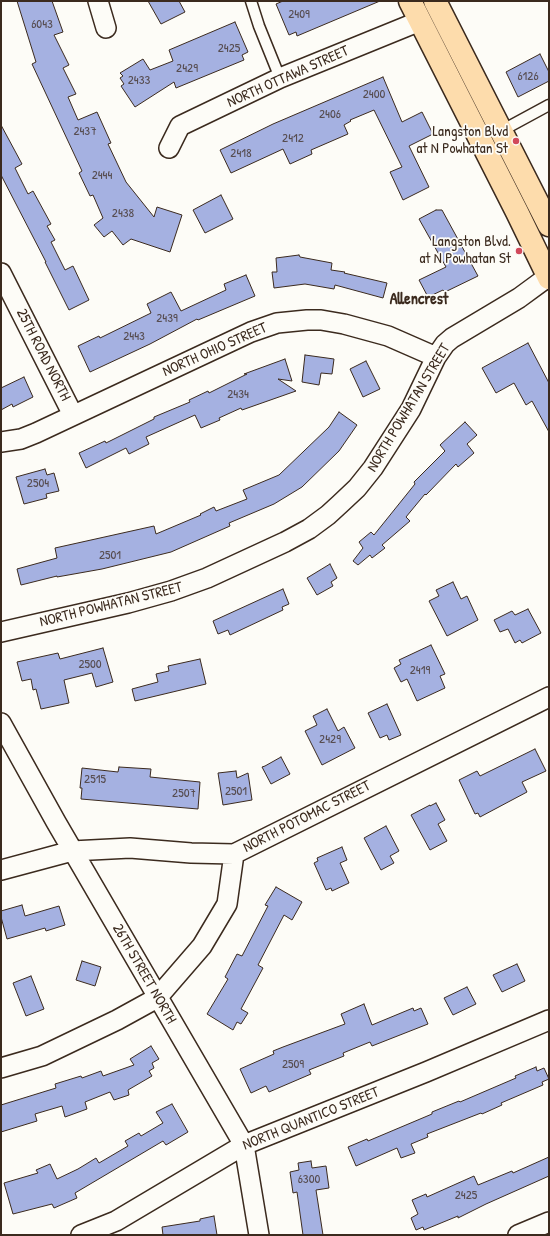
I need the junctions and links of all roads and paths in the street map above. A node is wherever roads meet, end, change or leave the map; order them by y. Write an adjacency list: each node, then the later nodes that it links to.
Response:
1 (98, 1): 6 (street)
2 (250, 1): 7 (lane)
3 (410, 1): 5 (main road)
4 (435, 1): 9 (main road)
5 (420, 21): 7 (street, NORTH OTTAWA STREET); 13 (main road)
6 (106, 28)
7 (280, 78): 10 (street, NORTH OTTAWA STREET)
8 (549, 105): 9 (lane)
9 (501, 131): 11 (main road)
10 (169, 148)
11 (549, 225)
12 (1, 273): 15 (street, 25TH ROAD NORTH)
13 (549, 277): 14 (street, NORTH POWHATAN STREET)
14 (436, 357): 15 (street, NORTH OHIO STREET); 17 (street, NORTH POWHATAN STREET)
15 (73, 415): 16 (street, NORTH OHIO STREET)
16 (1, 442)
17 (1, 632)
18 (549, 697): 21 (street, NORTH POTOMAC STREET)
19 (1, 723): 20 (street, 26TH STREET NORTH)
20 (72, 851): 21 (street, NORTH POTOMAC STREET); 22 (street, NORTH POTOMAC STREET); 23 (street, 26TH STREET NORTH)
21 (234, 854): 23 (street)
22 (1, 870)
23 (157, 998): 25 (street); 26 (street, 26TH STREET NORTH)
24 (549, 1020): 26 (street, NORTH QUANTICO STREET)
25 (1, 1068)
26 (244, 1145): 28 (street, NORTH QUANTICO STREET); 29 (street, 26TH STREET NORTH)
27 (549, 1222): 30 (street)
28 (81, 1235)
29 (259, 1235)
30 (518, 1235)

